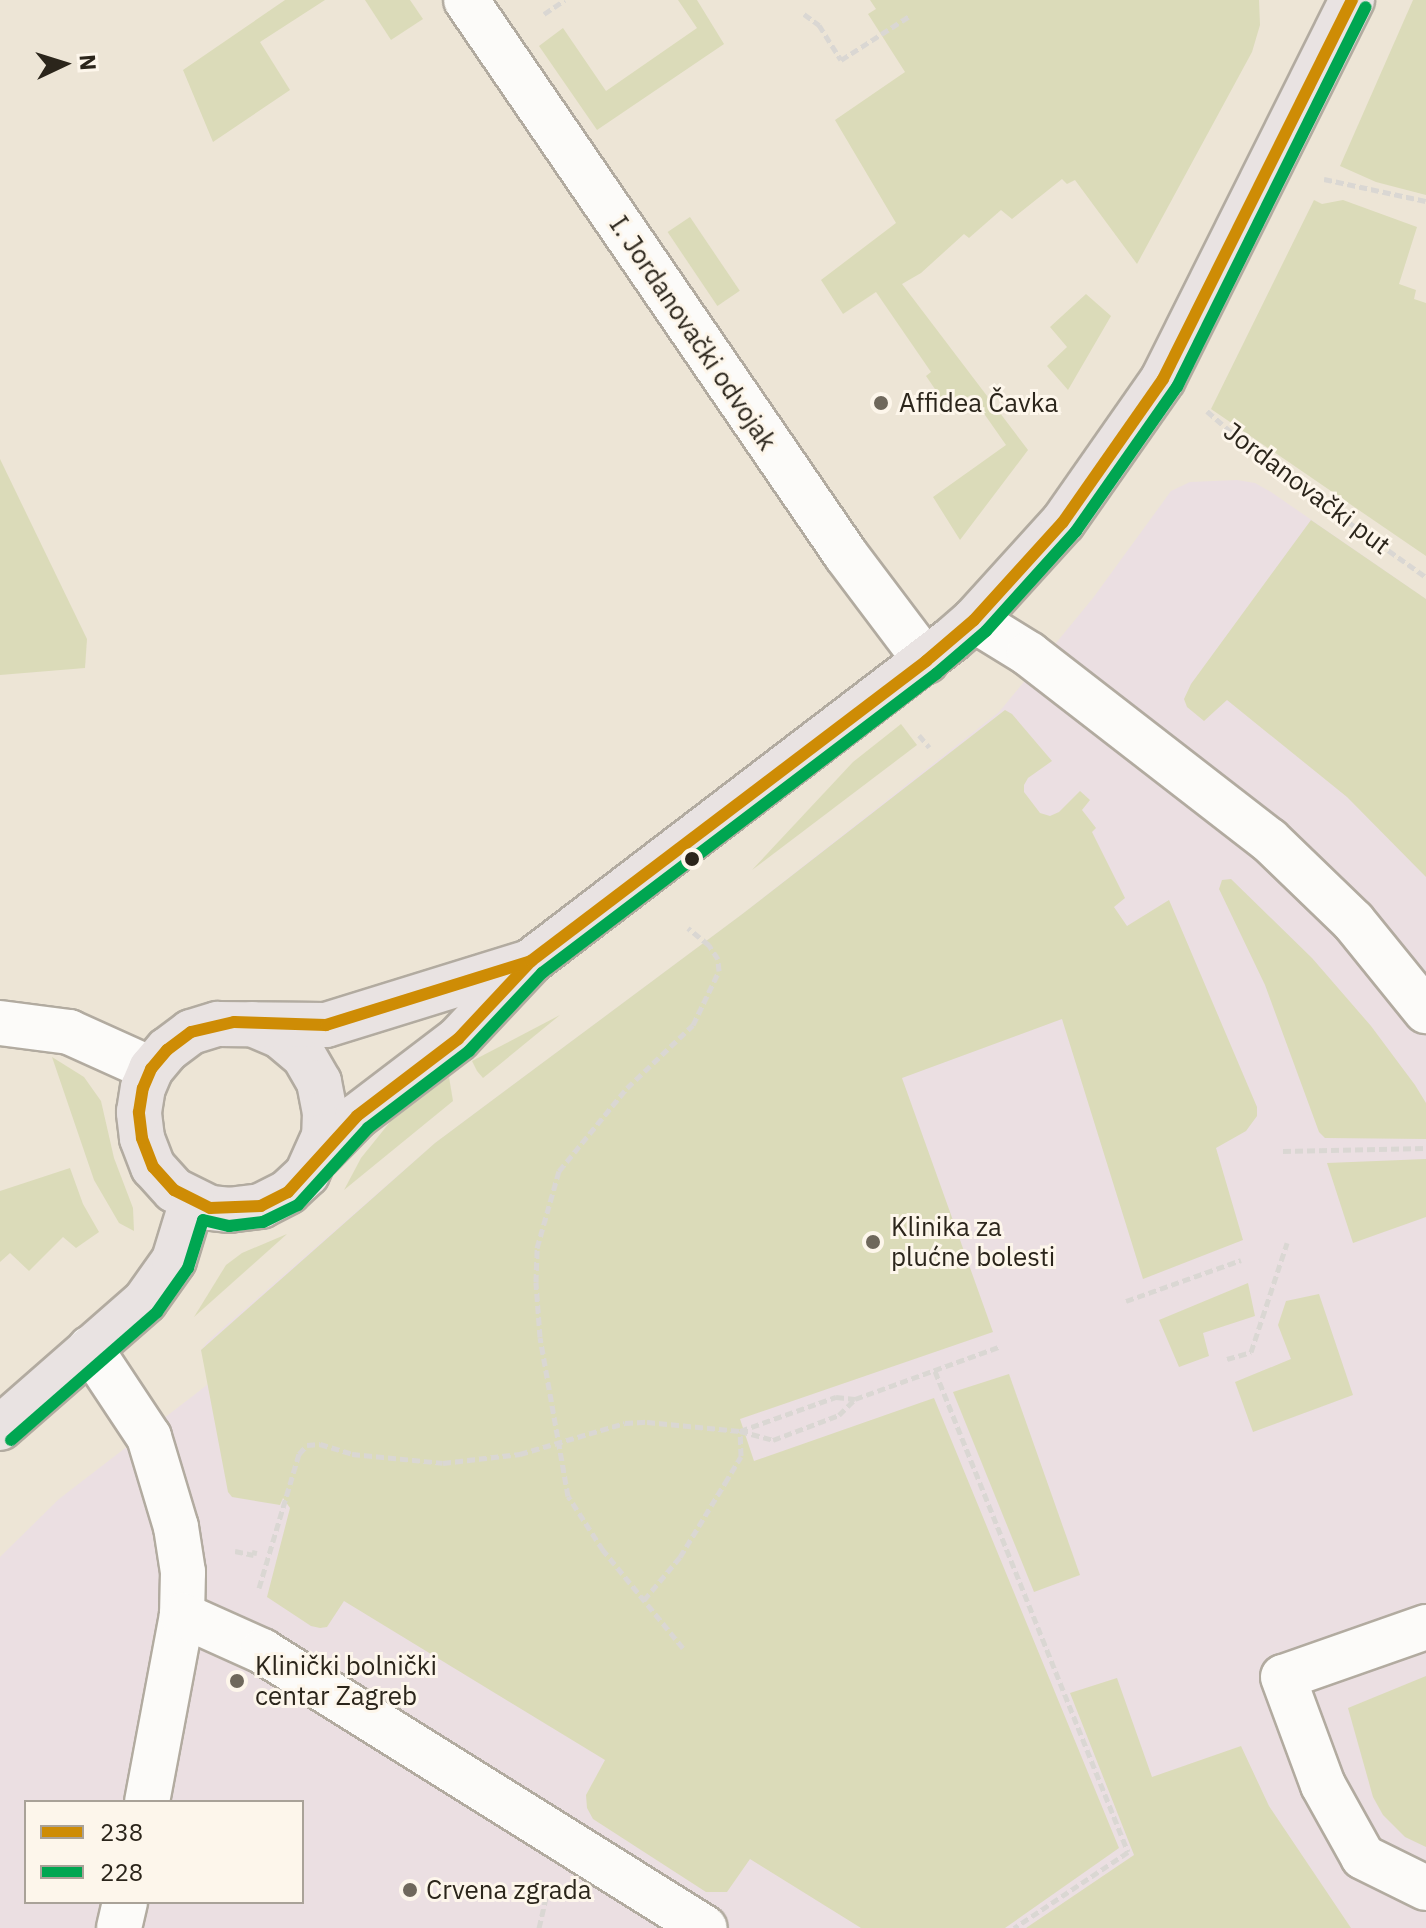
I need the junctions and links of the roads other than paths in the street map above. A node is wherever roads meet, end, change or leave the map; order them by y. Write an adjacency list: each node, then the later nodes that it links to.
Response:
1 (466, 0): 4 (street, I. Jordanovački odvojak)
2 (1352, 0): 3 (main road)
3 (974, 620): 4 (main road); 6 (street)
4 (926, 661): 5 (main road)
5 (531, 961): 8 (main road); 10 (main road)
6 (1426, 1011)
7 (0, 1023): 9 (street)
8 (252, 1024): 9 (main road); 10 (main road)
9 (151, 1069): 11 (main road)
10 (318, 1156): 11 (main road)
11 (192, 1201): 12 (main road)
12 (90, 1348): 13 (main road); 14 (street)
13 (0, 1428)
14 (182, 1615): 16 (street); 20 (street)
15 (1426, 1627): 17 (street)
16 (147, 1800)
17 (1426, 1888)
18 (125, 1904): 19 (street)
19 (119, 1928)
20 (705, 1928)

